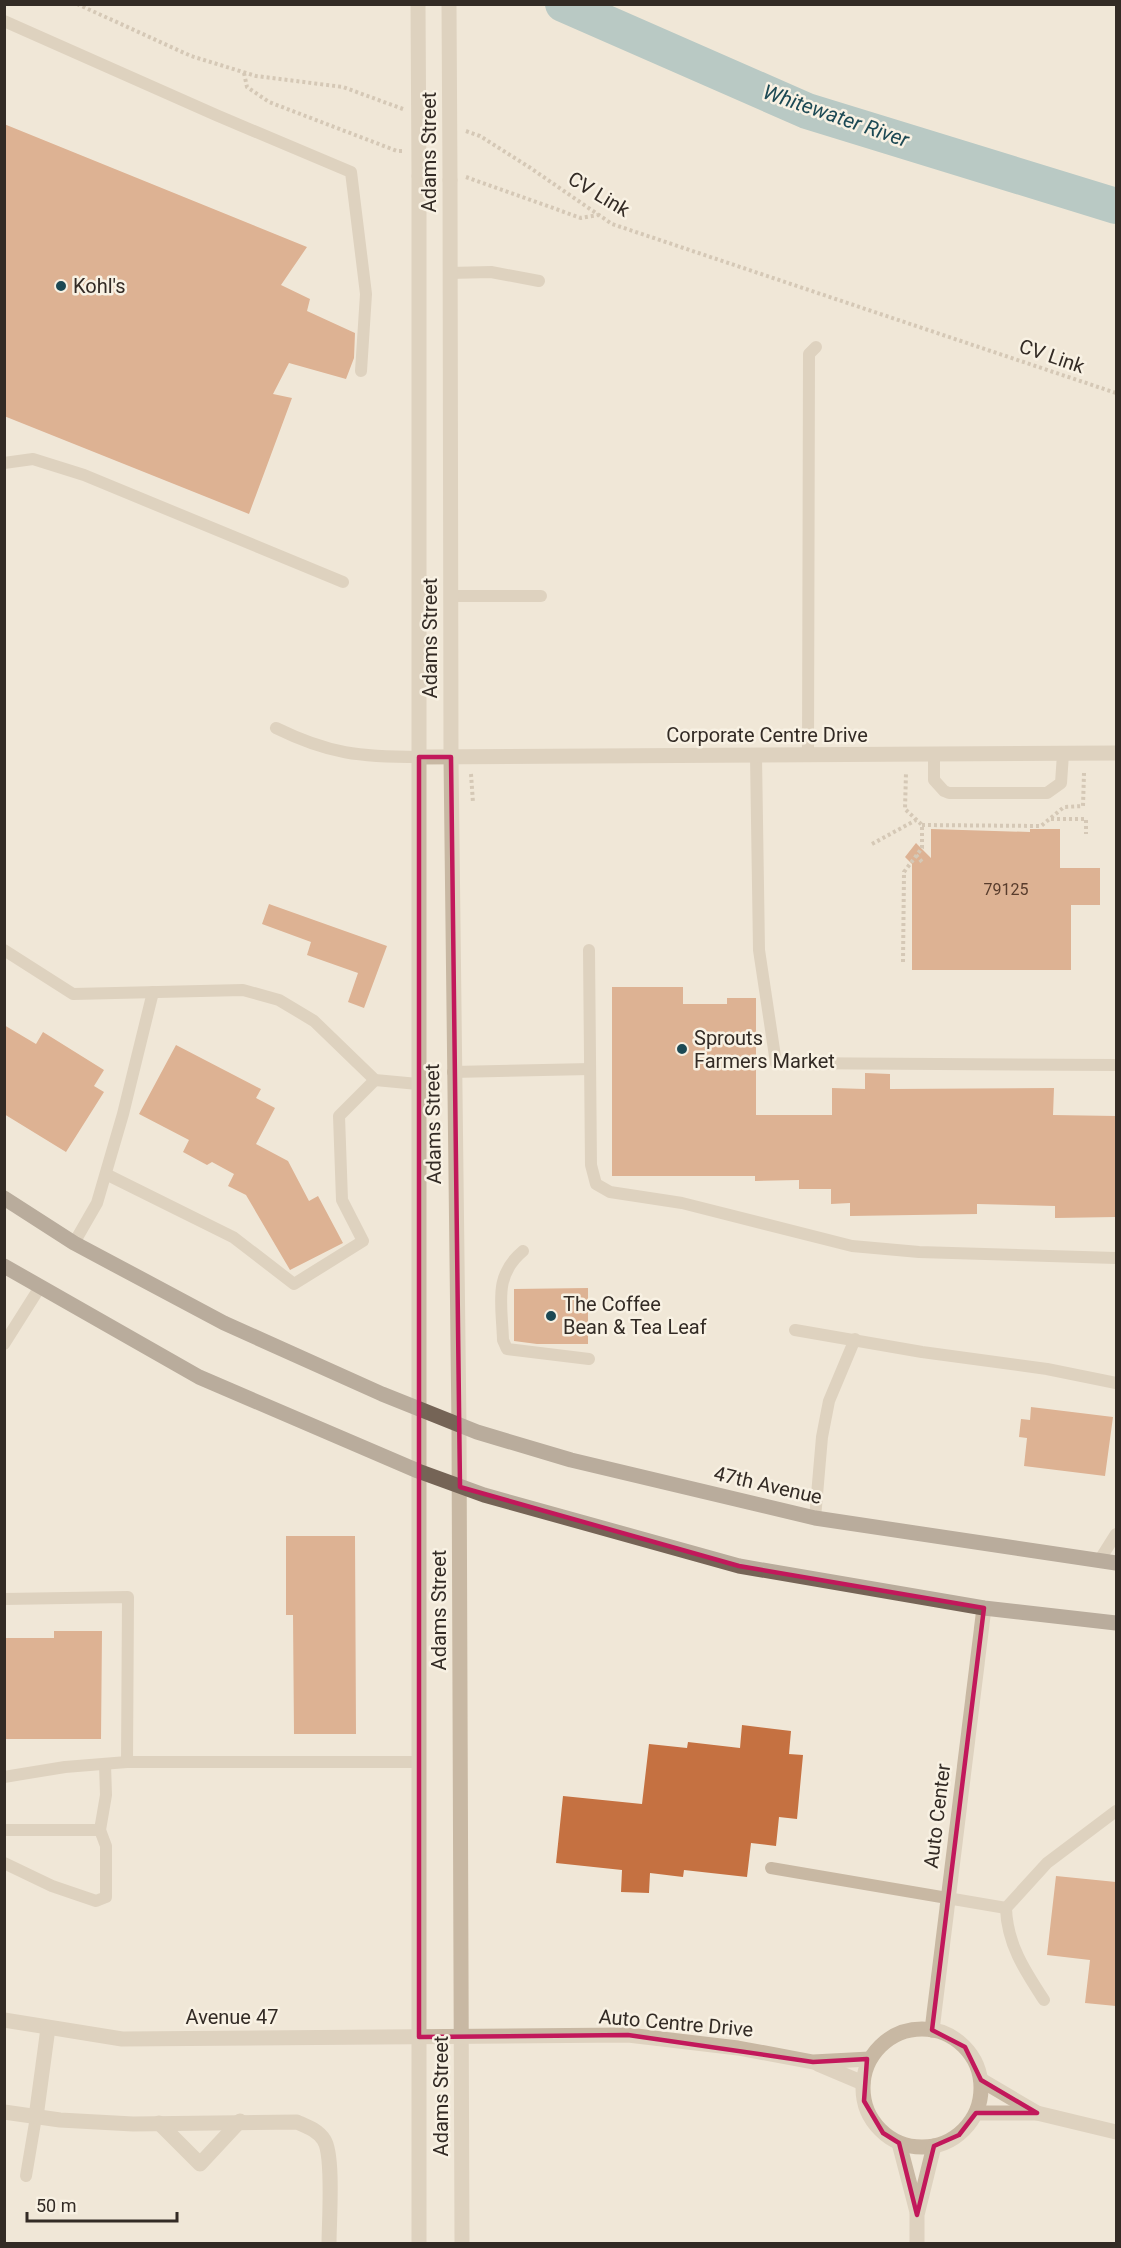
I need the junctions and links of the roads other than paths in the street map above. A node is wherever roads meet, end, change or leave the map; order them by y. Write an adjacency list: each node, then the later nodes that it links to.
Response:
1 (418, 4): 18 (street, Adams Street, bridge)
2 (449, 4): 4 (street, Adams Street, bridge)
3 (4, 21): 7 (lane)
4 (449, 273): 5 (lane); 10 (street, Adams Street)
5 (539, 281)
6 (816, 347): 16 (lane)
7 (361, 371)
8 (4, 463): 9 (lane)
9 (343, 582)
10 (451, 596): 11 (lane); 19 (street, Adams Street)
11 (541, 596)
12 (276, 728): 18 (lane)
13 (1116, 753): 15 (street, Corporate Centre Drive)
14 (934, 754): 15 (street, Corporate Centre Drive); 15 (lane); 16 (street, Corporate Centre Drive)
15 (1063, 754)
16 (808, 755): 17 (street, Corporate Centre Drive)
17 (756, 756): 19 (street, Corporate Centre Drive); 23 (lane)
18 (419, 757): 19 (street, Corporate Centre Drive); 27 (street, Adams Street)
19 (451, 757): 25 (street, Adams Street)
20 (4, 950): 22 (lane)
21 (589, 950): 24 (lane)
22 (153, 992): 26 (lane); 28 (lane)
23 (1116, 1065)
24 (590, 1069): 25 (lane); 32 (lane)
25 (453, 1072): 41 (street, Adams Street)
26 (375, 1080): 27 (lane); 28 (lane)
27 (418, 1084): 40 (street, Adams Street)
28 (106, 1174): 30 (lane)
29 (4, 1198): 30 (main road, 47th Avenue)
30 (74, 1243): 40 (main road, 47th Avenue)
31 (523, 1251): 38 (lane)
32 (1116, 1258)
33 (4, 1266): 34 (main road)
34 (39, 1287): 37 (lane); 42 (main road)
35 (795, 1330): 36 (lane)
36 (855, 1339): 39 (lane); 44 (lane)
37 (4, 1344)
38 (589, 1359)
39 (1116, 1383)
40 (418, 1409): 41 (main road, 47th Avenue); 42 (street, Adams Street)
41 (459, 1426): 43 (street, Adams Street); 44 (main road, 47th Avenue)
42 (418, 1471): 43 (main road); 52 (street, Adams Street)
43 (460, 1487): 49 (main road); 67 (street, Adams Street)
44 (815, 1518): 46 (main road, 47th Avenue)
45 (1116, 1534): 46 (lane)
46 (1099, 1561): 47 (main road, 47th Avenue)
47 (1116, 1563)
48 (4, 1599): 51 (lane)
49 (984, 1608): 50 (main road); 60 (street, Auto Center)
50 (1116, 1623)
51 (127, 1762): 52 (lane); 53 (lane)
52 (419, 1762): 66 (street, Adams Street)
53 (105, 1764): 54 (lane); 57 (lane)
54 (4, 1777)
55 (1116, 1811): 61 (lane)
56 (4, 1830): 57 (lane)
57 (99, 1830): 58 (lane)
58 (4, 1863)
59 (771, 1868): 60 (lane)
60 (948, 1900): 61 (lane); 65 (street, Auto Center)
61 (1006, 1908): 62 (lane)
62 (1044, 2000)
63 (4, 2020): 64 (street, Avenue 47)
64 (48, 2028): 66 (street, Avenue 47); 75 (street)
65 (932, 2030): 68 (street); 70 (street)
66 (419, 2037): 67 (street, Avenue 47); 84 (street, Adams Street)
67 (462, 2037): 69 (street, Auto Centre Drive); 85 (street, Adams Street)
68 (870, 2059): 69 (street, Auto Centre Drive); 71 (street)
69 (813, 2062): 71 (street, Auto Centre Drive)
70 (981, 2080): 73 (street); 74 (street)
71 (863, 2083): 79 (street)
72 (4, 2112): 75 (street)
73 (1036, 2112): 74 (street); 78 (street)
74 (976, 2113): 80 (street)
75 (36, 2117): 77 (street); 81 (lane)
76 (240, 2121): 77 (street); 77 (street); 83 (street)
77 (159, 2123)
78 (1116, 2132)
79 (899, 2143): 80 (street); 82 (street)
80 (934, 2146): 82 (street)
81 (26, 2176)
82 (917, 2215): 86 (street)
83 (329, 2244)
84 (419, 2244)
85 (462, 2244)
86 (917, 2244)

